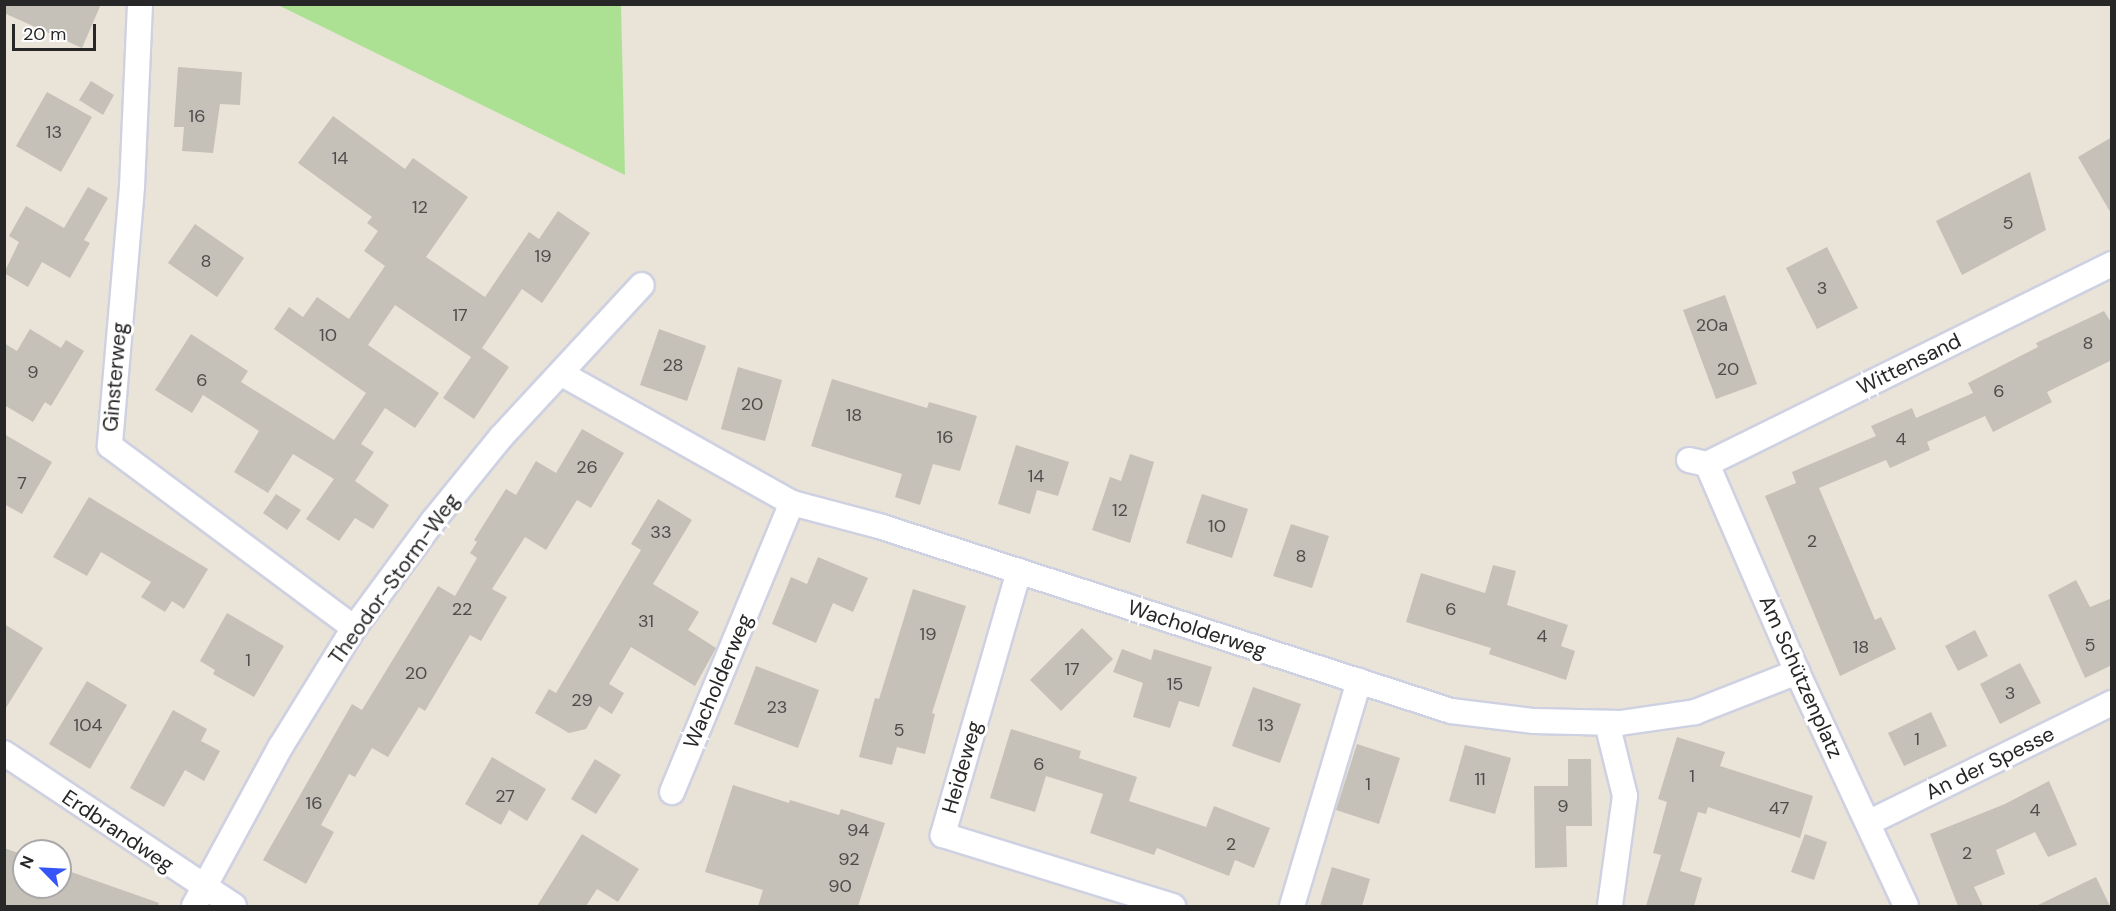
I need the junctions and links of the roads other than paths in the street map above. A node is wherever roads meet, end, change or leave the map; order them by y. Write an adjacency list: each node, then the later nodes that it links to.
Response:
1 (140, 4): 8 (street, Ginsterweg)
2 (2112, 264): 5 (street, Wittensand)
3 (642, 285): 4 (street, Theodor-Storm-Weg)
4 (562, 374): 6 (street, Wacholderweg); 8 (street, Theodor-Storm-Weg)
5 (1698, 462): 9 (street, Am Schützenplatz)
6 (792, 503): 7 (street, Wacholderweg); 14 (street, Wacholderweg)
7 (1019, 571): 10 (street, Wacholderweg); 18 (street, Heideweg)
8 (354, 628): 16 (street, Theodor-Storm-Weg)
9 (1797, 672): 12 (street, Wacholderweg); 15 (street, Am Schützenplatz)
10 (1359, 681): 12 (street, Wacholderweg); 19 (street)
11 (2112, 703): 15 (street, An der Spesse)
12 (1607, 723): 20 (street)
13 (4, 753): 16 (street, Erdbrandweg)
14 (672, 792)
15 (1868, 823): 21 (street, Am Schützenplatz)
16 (199, 898): 17 (street, Erdbrandweg)
17 (234, 906)
18 (1173, 906)
19 (1292, 906)
20 (1610, 906)
21 (1906, 906)

